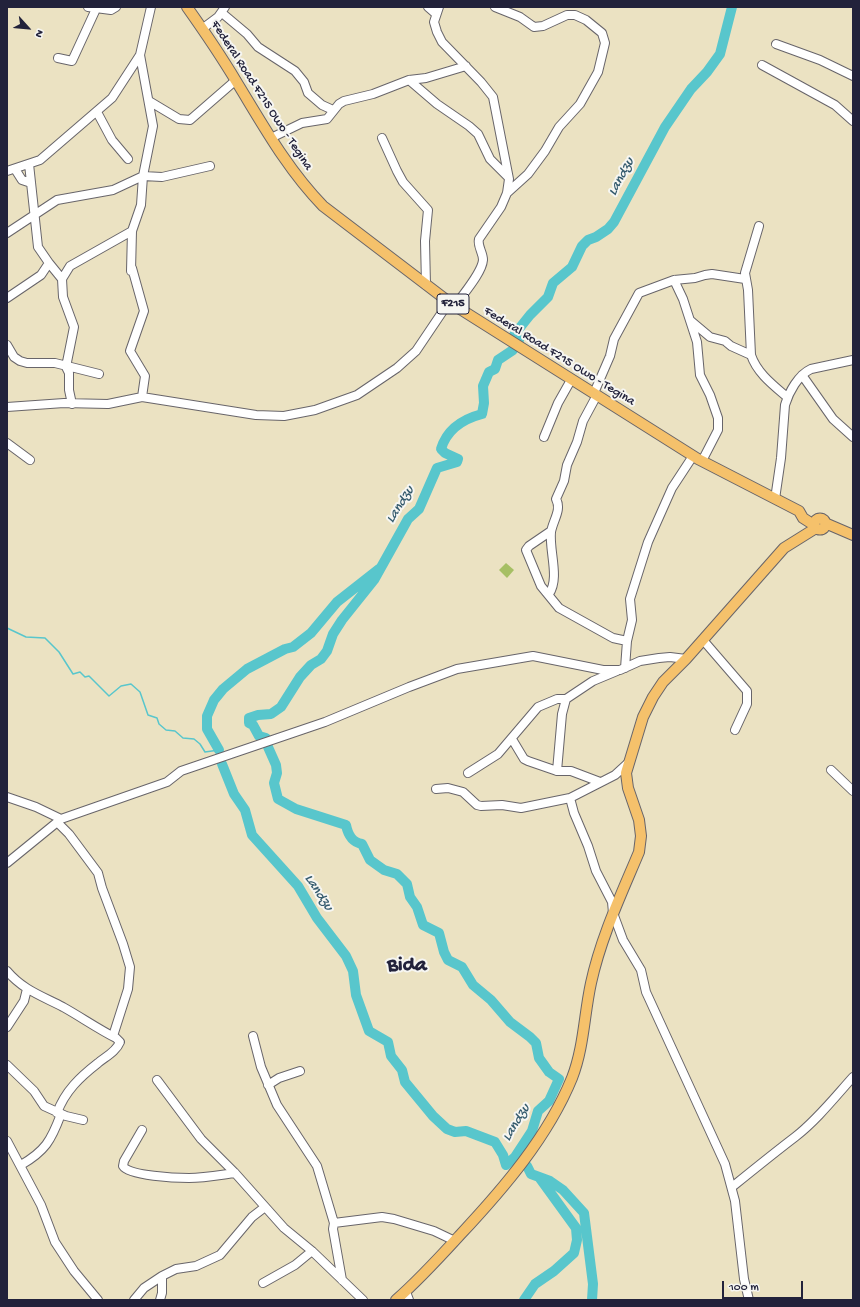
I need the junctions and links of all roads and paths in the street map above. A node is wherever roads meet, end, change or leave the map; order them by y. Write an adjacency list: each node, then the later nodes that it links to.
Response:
1 (116, 7): 6 (street)
2 (151, 7): 12 (street)
3 (187, 7): 10 (main road, Federal Road F215 Owo - Tegina / F215)
4 (428, 7): 8 (street)
5 (495, 7): 9 (street)
6 (92, 8): 13 (street)
7 (223, 10): 10 (street); 20 (street)
8 (438, 10): 15 (street)
9 (567, 11): 32 (street)
10 (202, 28): 17 (main road, Federal Road F215 Owo - Tegina / F215)
11 (776, 44): 16 (street)
12 (140, 55): 19 (street); 21 (street)
13 (58, 58)
14 (762, 65): 22 (street)
15 (466, 66): 18 (street); 30 (street)
16 (853, 76)
17 (236, 80): 19 (street); 23 (main road, Federal Road F215 Owo - Tegina / F215)
18 (409, 80): 20 (street); 30 (street)
19 (149, 101): 29 (street)
20 (333, 110): 23 (street)
21 (97, 112): 25 (street); 26 (street)
22 (853, 121)
23 (271, 138): 41 (main road, Federal Road F215 Owo - Tegina / F215)
24 (382, 138): 41 (street)
25 (128, 158)
26 (29, 164): 28 (street); 31 (street)
27 (210, 166): 29 (street)
28 (11, 170): 31 (street)
29 (142, 176): 33 (street); 35 (street)
30 (509, 179): 32 (street)
31 (31, 183): 33 (street)
32 (507, 193): 43 (street)
33 (34, 214): 36 (street); 37 (street)
34 (759, 226): 39 (street)
35 (132, 231): 38 (street); 53 (street)
36 (7, 233)
37 (49, 263): 38 (street); 42 (street)
38 (62, 278): 48 (street)
39 (745, 279): 40 (street); 46 (street)
40 (674, 280): 44 (street); 52 (street)
41 (426, 285): 43 (main road, Federal Road F215 Owo - Tegina / F215)
42 (7, 298)
43 (452, 304): 51 (main road, Federal Road F215 Owo - Tegina / F215); 53 (street)
44 (691, 321): 46 (street); 60 (street)
45 (7, 345): 48 (street)
46 (751, 355): 54 (street)
47 (853, 360): 50 (street)
48 (66, 367): 49 (street); 55 (street)
49 (99, 374)
50 (802, 375): 54 (street); 58 (street)
51 (572, 380): 52 (main road, Federal Road F215 Owo - Tegina / F215); 57 (street)
52 (595, 394): 60 (main road, Federal Road F215 Owo - Tegina / F215); 64 (street)
53 (142, 397): 55 (street)
54 (787, 397): 62 (street)
55 (72, 404): 56 (street)
56 (7, 407)
57 (544, 437)
58 (853, 437)
59 (7, 443): 61 (street)
60 (698, 458): 62 (main road, Federal Road F215 Owo - Tegina / F215); 68 (street)
61 (30, 460)
62 (775, 499): 63 (main road, Federal Road F215 Owo - Tegina / F215)
63 (819, 525): 65 (main road, F215); 67 (main road)
64 (551, 531): 66 (street); 66 (street)
65 (850, 534)
66 (549, 594): 68 (street)
67 (703, 640): 69 (main road); 72 (street)
68 (627, 641): 70 (street)
69 (686, 659): 70 (street); 74 (main road)
70 (623, 669): 71 (street); 83 (street)
71 (566, 699): 73 (street); 76 (street)
72 (734, 730)
73 (512, 739): 76 (street); 77 (street)
74 (627, 764): 78 (street); 85 (main road)
75 (831, 770): 80 (street)
76 (557, 771): 78 (street)
77 (468, 773)
78 (600, 782): 81 (street)
79 (436, 789): 81 (street)
80 (853, 792)
81 (570, 798): 85 (street)
82 (8, 799): 83 (street)
83 (59, 821): 84 (street); 89 (street)
84 (7, 863)
85 (613, 913): 102 (street); 105 (main road)
86 (7, 971): 87 (street)
87 (27, 989): 88 (street); 89 (street)
88 (7, 1027)
89 (113, 1036): 96 (street)
90 (253, 1036): 95 (street)
91 (7, 1065): 96 (street)
92 (300, 1071): 95 (street)
93 (853, 1076): 102 (street)
94 (157, 1080): 101 (street)
95 (268, 1085): 104 (street)
96 (59, 1114): 97 (street); 100 (street)
97 (83, 1120)
98 (142, 1130): 101 (street)
99 (7, 1141): 100 (street)
100 (21, 1165): 111 (street)
101 (235, 1173): 103 (street)
102 (732, 1187): 116 (street)
103 (265, 1207): 106 (street); 107 (street)
104 (334, 1223): 105 (street); 108 (street)
105 (454, 1241): 110 (main road)
106 (312, 1251): 108 (street); 109 (street)
107 (162, 1276): 112 (street); 113 (street)
108 (342, 1281): 114 (street)
109 (262, 1283)
110 (407, 1296): 115 (main road)
111 (98, 1300)
112 (134, 1300)
113 (160, 1300)
114 (363, 1300)
115 (396, 1300)
116 (749, 1300)

